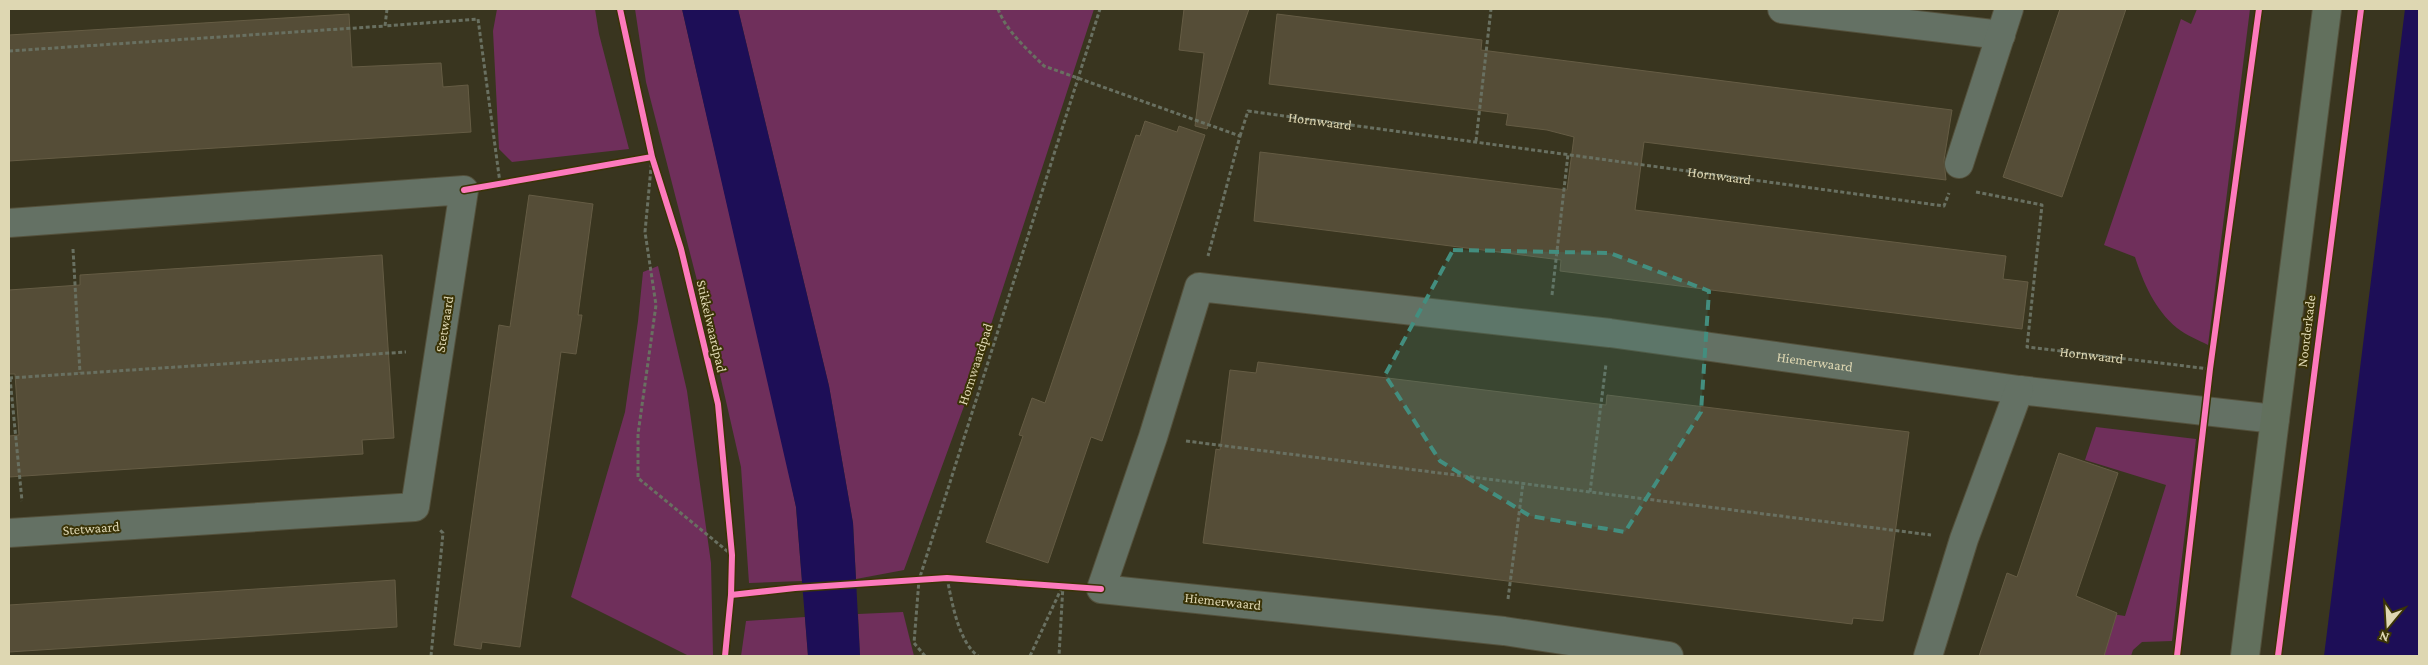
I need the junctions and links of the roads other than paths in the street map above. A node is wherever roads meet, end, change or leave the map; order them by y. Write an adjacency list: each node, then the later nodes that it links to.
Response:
1 (1782, 9): 4 (street)
2 (2010, 9): 4 (street)
3 (2327, 9): 8 (main road, Noorderkade)
4 (2001, 35): 5 (street)
5 (1955, 176)
6 (9, 223): 9 (street, Stetwaard)
7 (2019, 390): 8 (street, Hiemerwaard); 10 (street, Hiemerwaard); 11 (street)
8 (2275, 419): 12 (main road, Noorderkade)
9 (17, 532)
10 (1669, 656)
11 (1928, 656)
12 (2245, 656)

